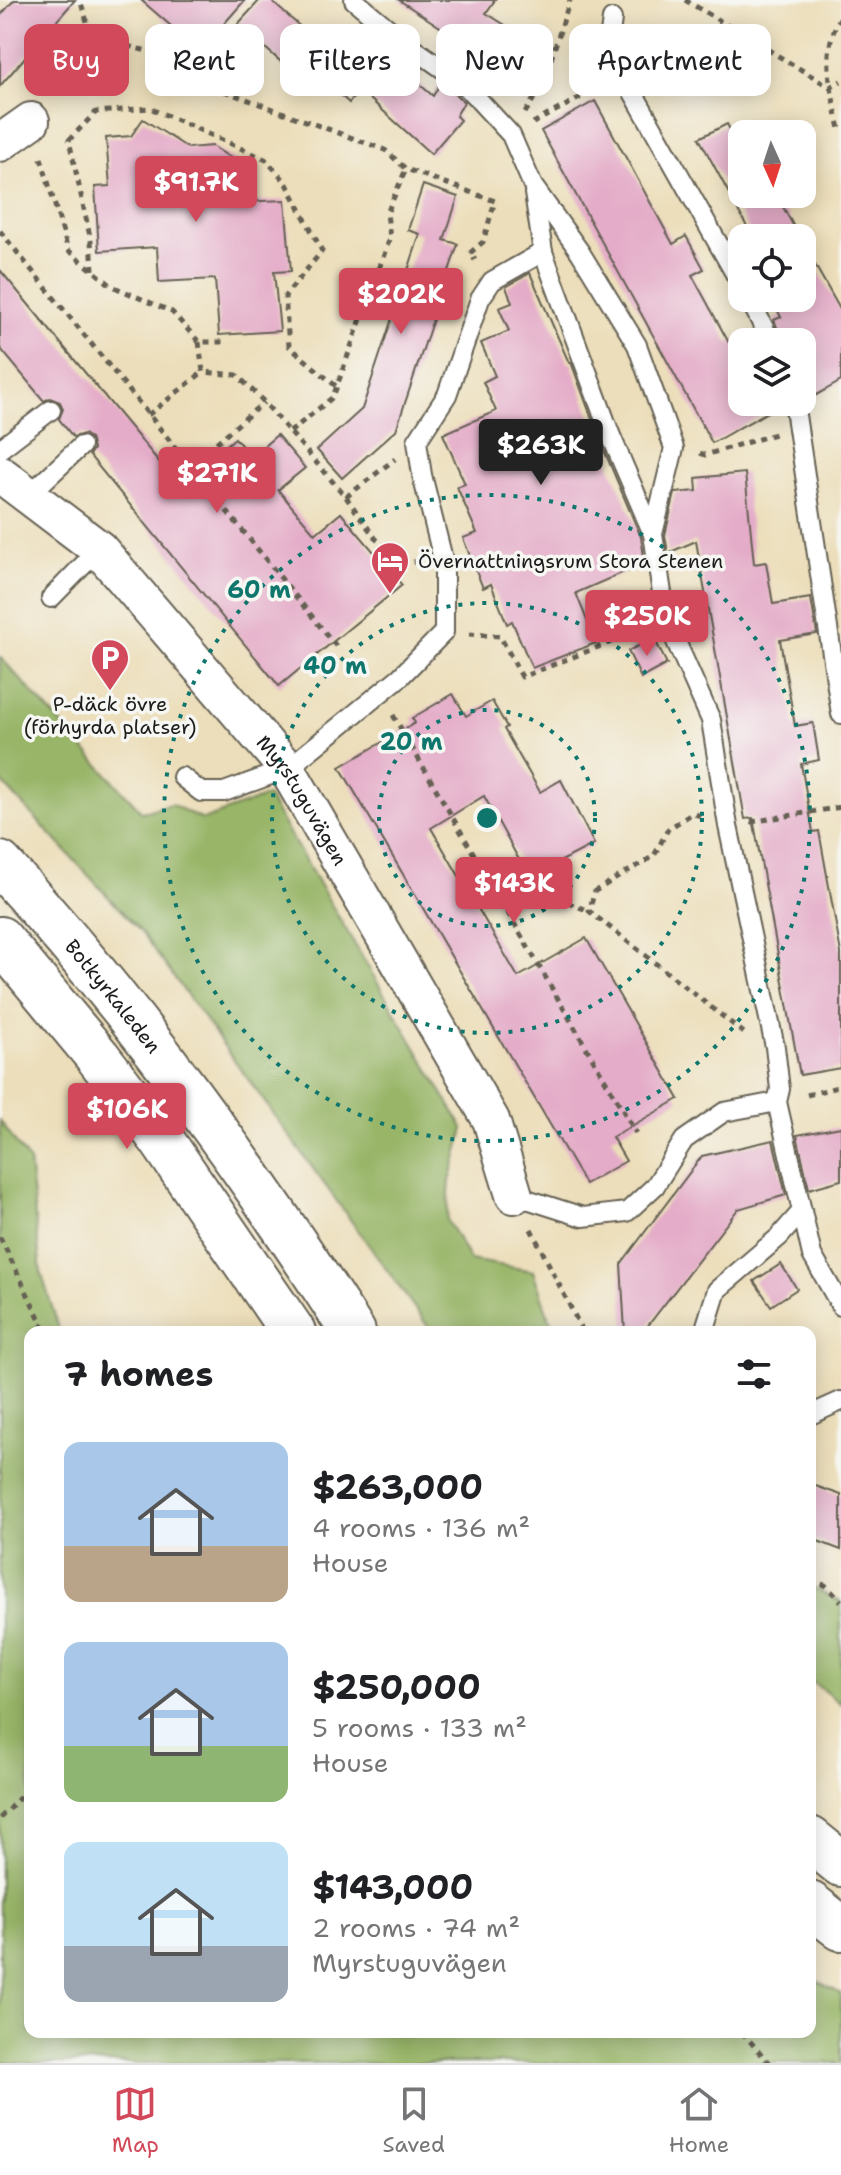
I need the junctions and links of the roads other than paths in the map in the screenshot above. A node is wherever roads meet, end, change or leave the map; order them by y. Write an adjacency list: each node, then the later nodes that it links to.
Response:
1 (354, 0): 5 (lane)
2 (612, 19): 7 (lane)
3 (31, 121): 4 (street)
4 (0, 143)
5 (533, 186): 6 (lane); 14 (lane)
6 (543, 252): 14 (lane); 18 (lane)
7 (728, 261)
8 (51, 410): 11 (lane)
9 (797, 416): 17 (lane)
10 (81, 446): 13 (lane)
11 (0, 449)
12 (0, 474): 13 (street, Myrstuguvägen)
13 (29, 495): 15 (street, Myrstuguvägen)
14 (653, 534): 22 (lane)
15 (99, 549): 16 (lane); 18 (street, Myrstuguvägen)
16 (51, 598)
17 (841, 714)
18 (287, 769): 19 (lane); 23 (street, Myrstuguvägen)
19 (182, 777)
20 (0, 864): 27 (main road, Botkyrkaleden)
21 (0, 939): 26 (main road)
22 (777, 1102): 23 (lane); 24 (lane)
23 (514, 1195)
24 (802, 1211): 25 (lane); 28 (lane)
25 (841, 1306)
26 (289, 1326)
27 (349, 1326)
28 (706, 1326)
29 (841, 1401): 30 (lane)
30 (816, 1412)
31 (816, 1844): 32 (main road)
32 (841, 1864)
33 (816, 1909): 34 (main road)
34 (841, 1928)

